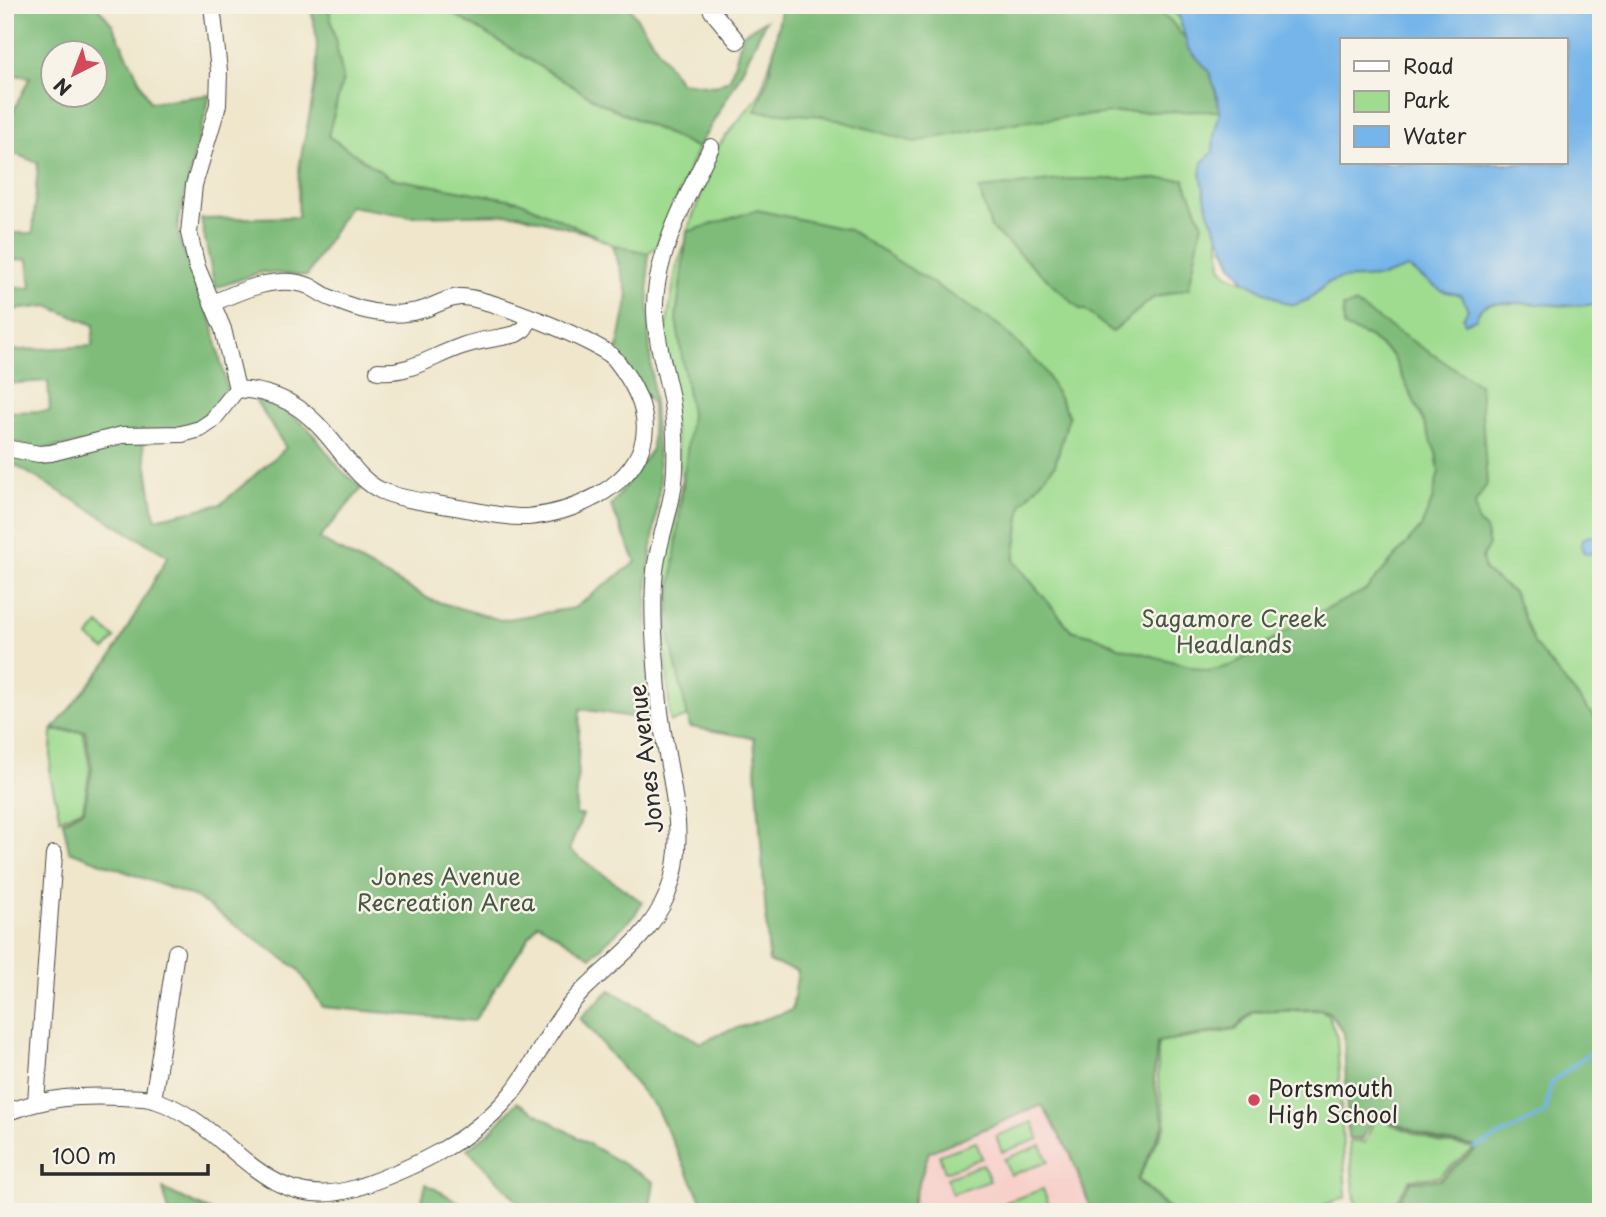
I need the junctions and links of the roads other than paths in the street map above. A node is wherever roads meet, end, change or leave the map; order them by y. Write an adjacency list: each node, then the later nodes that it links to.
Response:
1 (212, 5): 5 (street)
2 (710, 5): 3 (street)
3 (737, 41)
4 (711, 147): 12 (street, Jones Avenue)
5 (213, 303): 6 (street); 8 (street)
6 (531, 318): 7 (street); 8 (street)
7 (378, 370)
8 (237, 389): 9 (street)
9 (5, 449)
10 (54, 855): 13 (street)
11 (176, 952): 12 (street)
12 (153, 1100): 13 (street, Jones Avenue)
13 (36, 1102): 14 (street, Jones Avenue)
14 (5, 1113)

